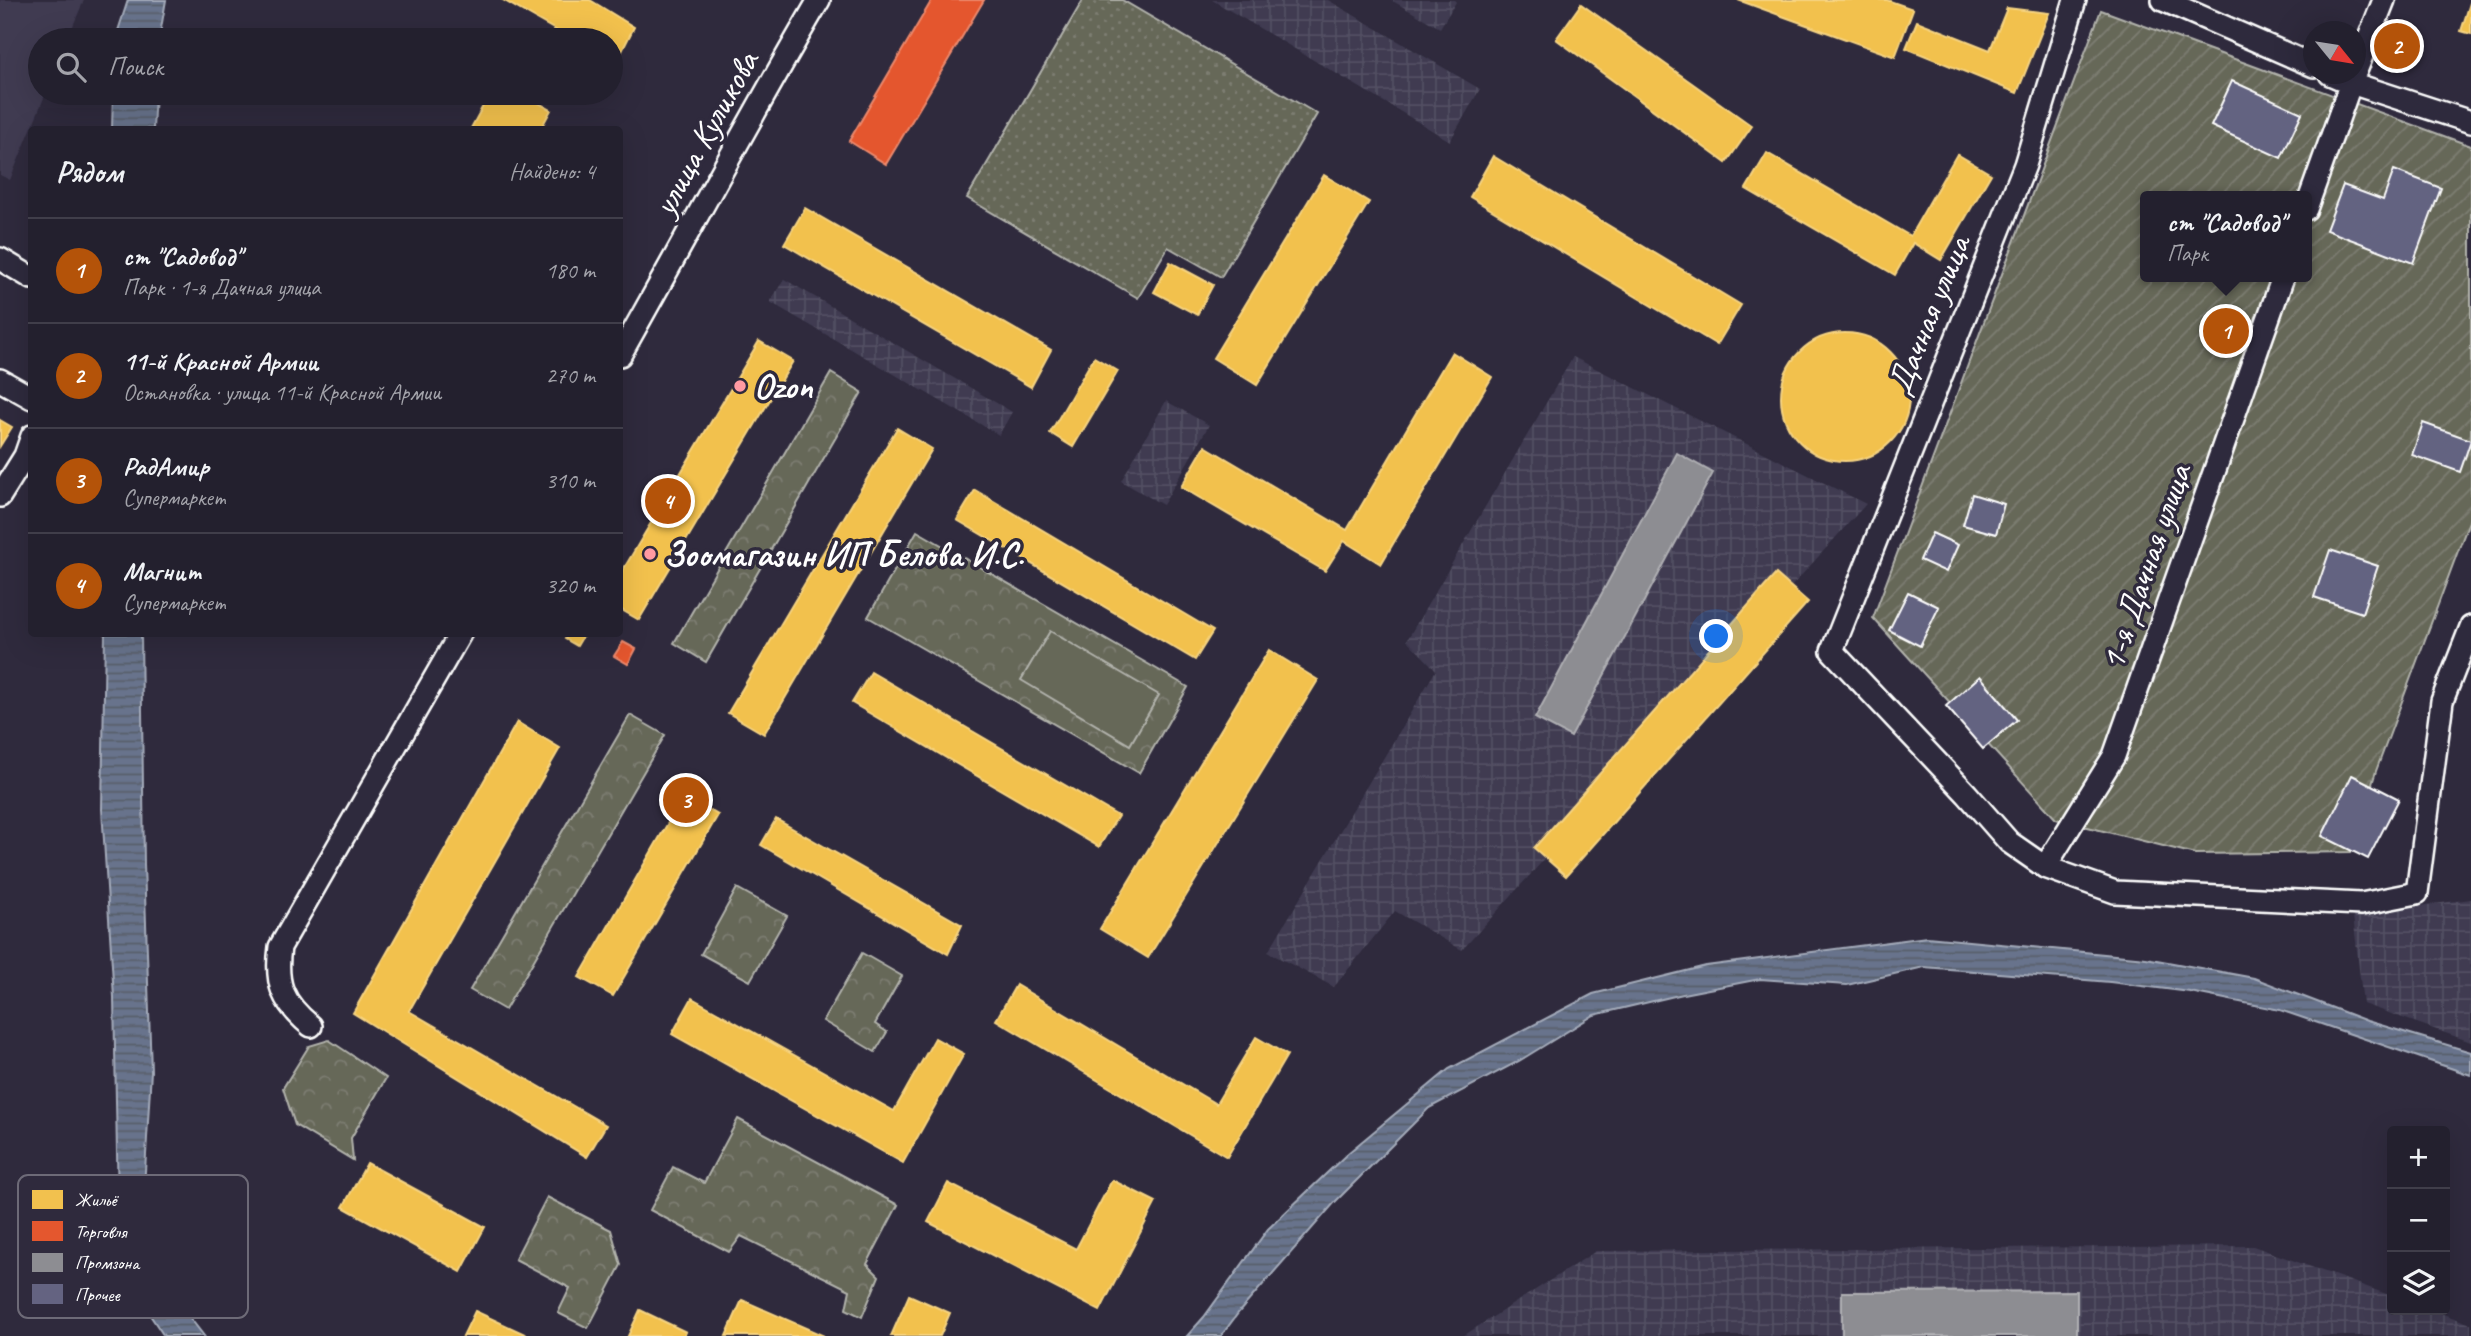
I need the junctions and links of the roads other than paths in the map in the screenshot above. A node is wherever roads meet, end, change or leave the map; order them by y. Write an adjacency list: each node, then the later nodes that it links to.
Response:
1 (819, 0): 14 (street, улица Куликова)
2 (2076, 0): 21 (street, Дачная улица)
3 (2163, 0): 6 (street)
4 (2384, 0): 5 (street)
5 (2366, 46)
6 (2303, 61)
7 (2366, 81): 9 (street)
8 (2351, 84): 10 (street)
9 (2471, 122)
10 (2312, 192)
11 (0, 259): 12 (street)
12 (28, 276)
13 (2281, 282): 21 (street, 1-я Дачная улица)
14 (623, 350)
15 (0, 380): 16 (street)
16 (28, 396)
17 (28, 447): 18 (street)
18 (0, 496)
19 (2471, 627): 21 (street)
20 (458, 637): 22 (street)
21 (2045, 867)
22 (311, 1026)

